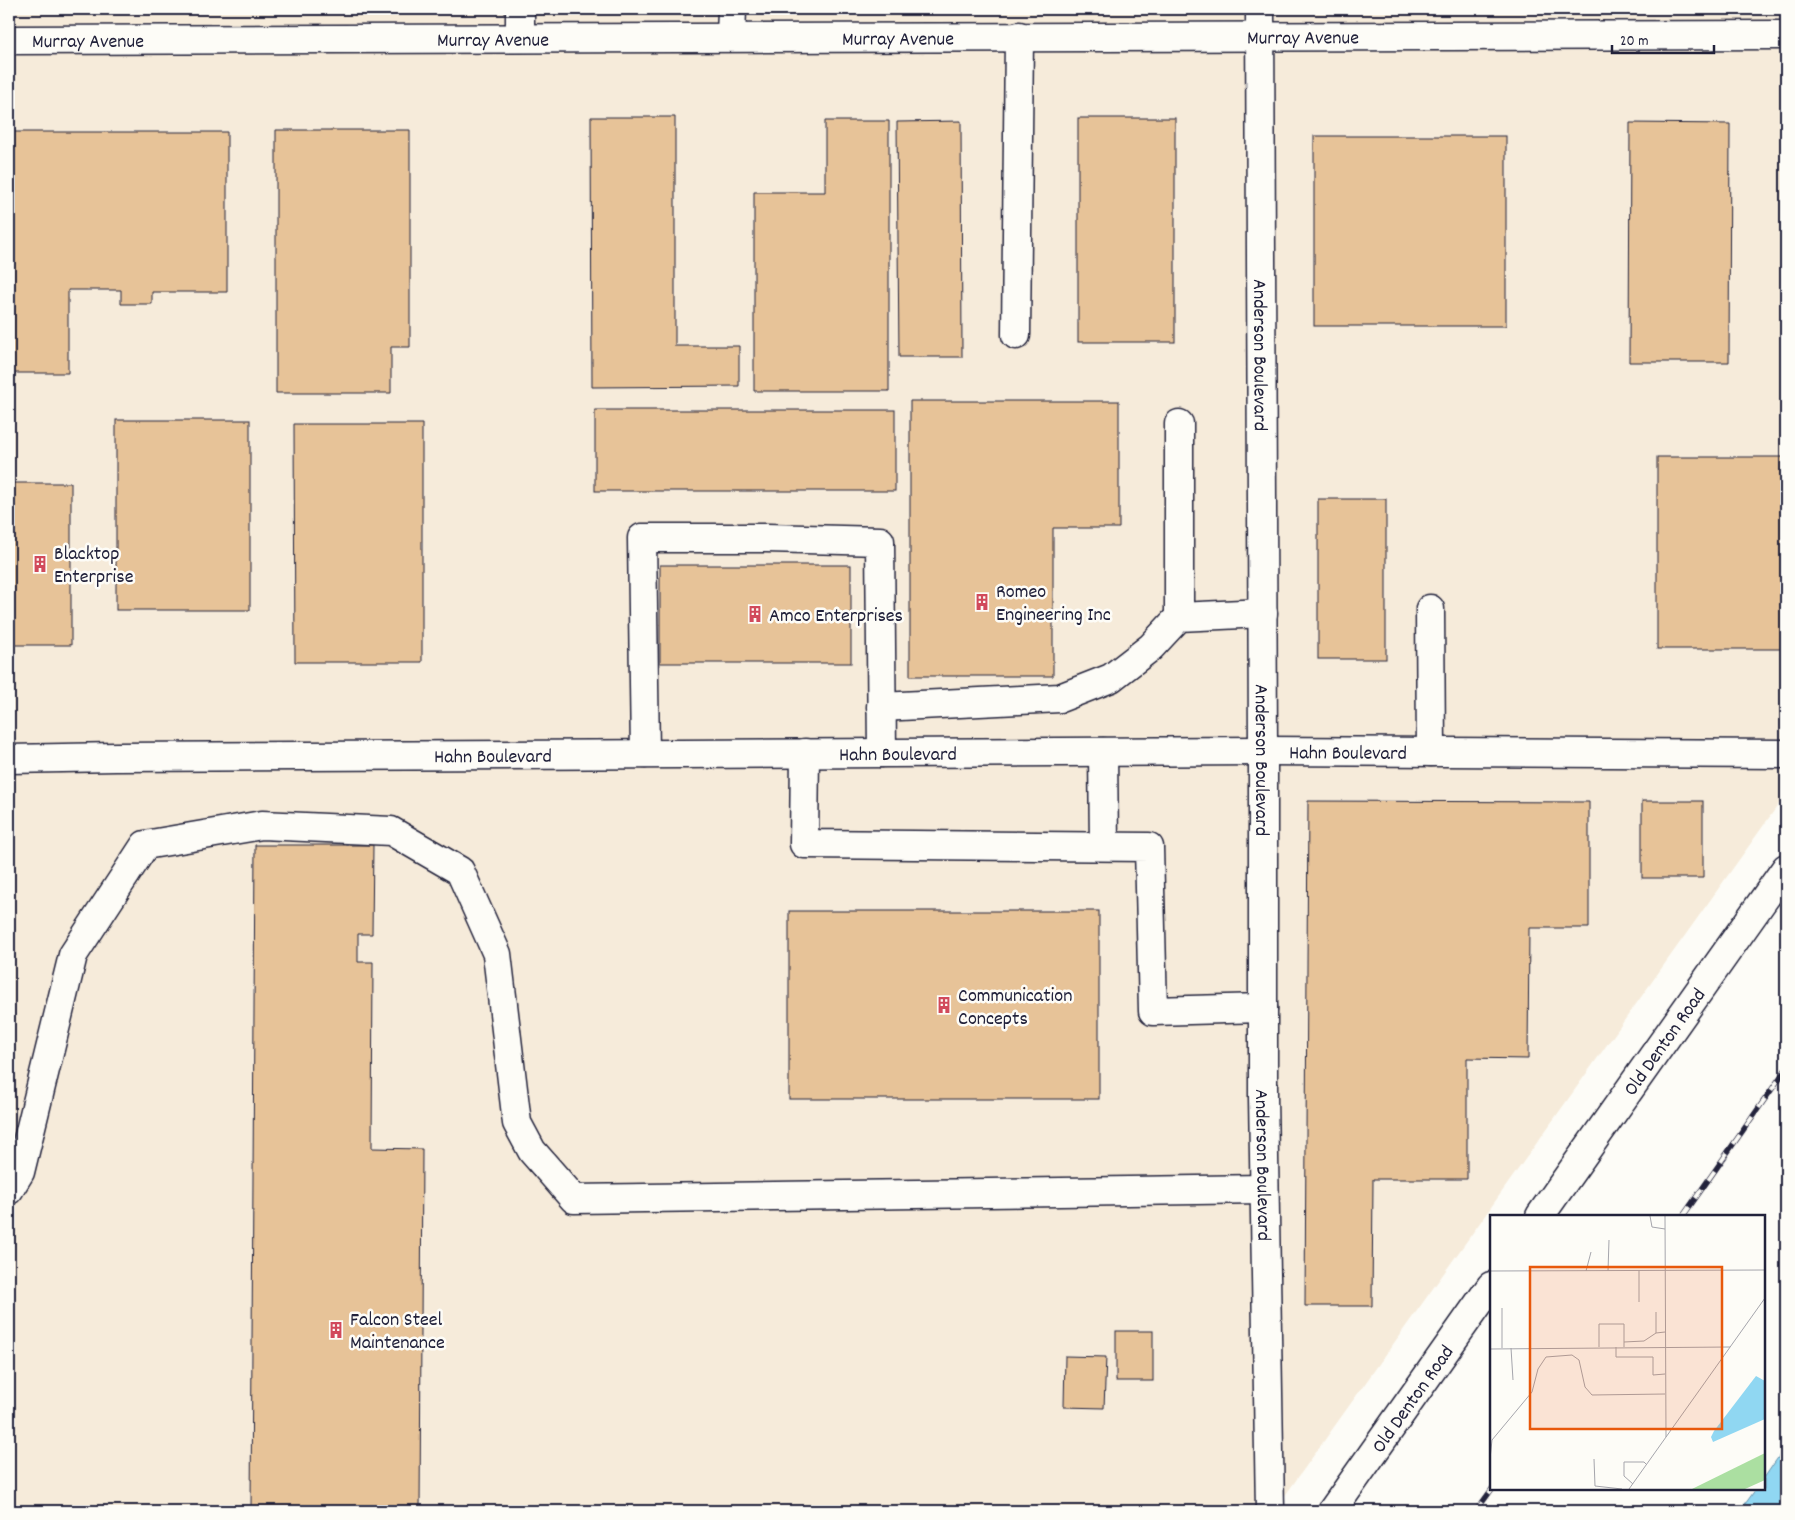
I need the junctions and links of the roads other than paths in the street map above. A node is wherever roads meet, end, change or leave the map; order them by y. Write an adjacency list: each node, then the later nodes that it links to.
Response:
1 (520, 9): 8 (street)
2 (732, 9): 7 (street)
3 (1260, 9): 6 (street, Anderson Boulevard)
4 (1786, 35): 6 (street, Murray Avenue)
5 (1019, 36): 6 (street, Murray Avenue); 7 (street, Murray Avenue); 10 (street)
6 (1260, 36): 13 (street, Anderson Boulevard)
7 (731, 37): 8 (street, Murray Avenue)
8 (520, 38): 9 (street, Murray Avenue)
9 (9, 40)
10 (1016, 335)
11 (1178, 424): 14 (street)
12 (1430, 608): 18 (street)
13 (1263, 612): 14 (street); 16 (street, Anderson Boulevard)
14 (1178, 616): 15 (street)
15 (880, 707): 20 (street); 21 (street)
16 (1263, 751): 17 (street, Hahn Boulevard); 18 (street, Hahn Boulevard); 26 (street, Anderson Boulevard)
17 (1103, 752): 20 (street, Hahn Boulevard); 24 (street)
18 (1431, 752): 22 (street, Hahn Boulevard)
19 (805, 753): 20 (street, Hahn Boulevard); 21 (street, Hahn Boulevard); 24 (street)
20 (882, 753)
21 (645, 754): 23 (street, Hahn Boulevard)
22 (1786, 754)
23 (9, 759)
24 (1104, 846): 26 (street)
25 (1786, 868): 29 (street, Old Denton Road)
26 (1263, 1008): 27 (street, Anderson Boulevard)
27 (1264, 1189): 28 (street); 31 (street, Anderson Boulevard)
28 (9, 1190)
29 (1541, 1215)
30 (1490, 1287): 32 (street, Old Denton Road)
31 (1270, 1511)
32 (1332, 1511)

